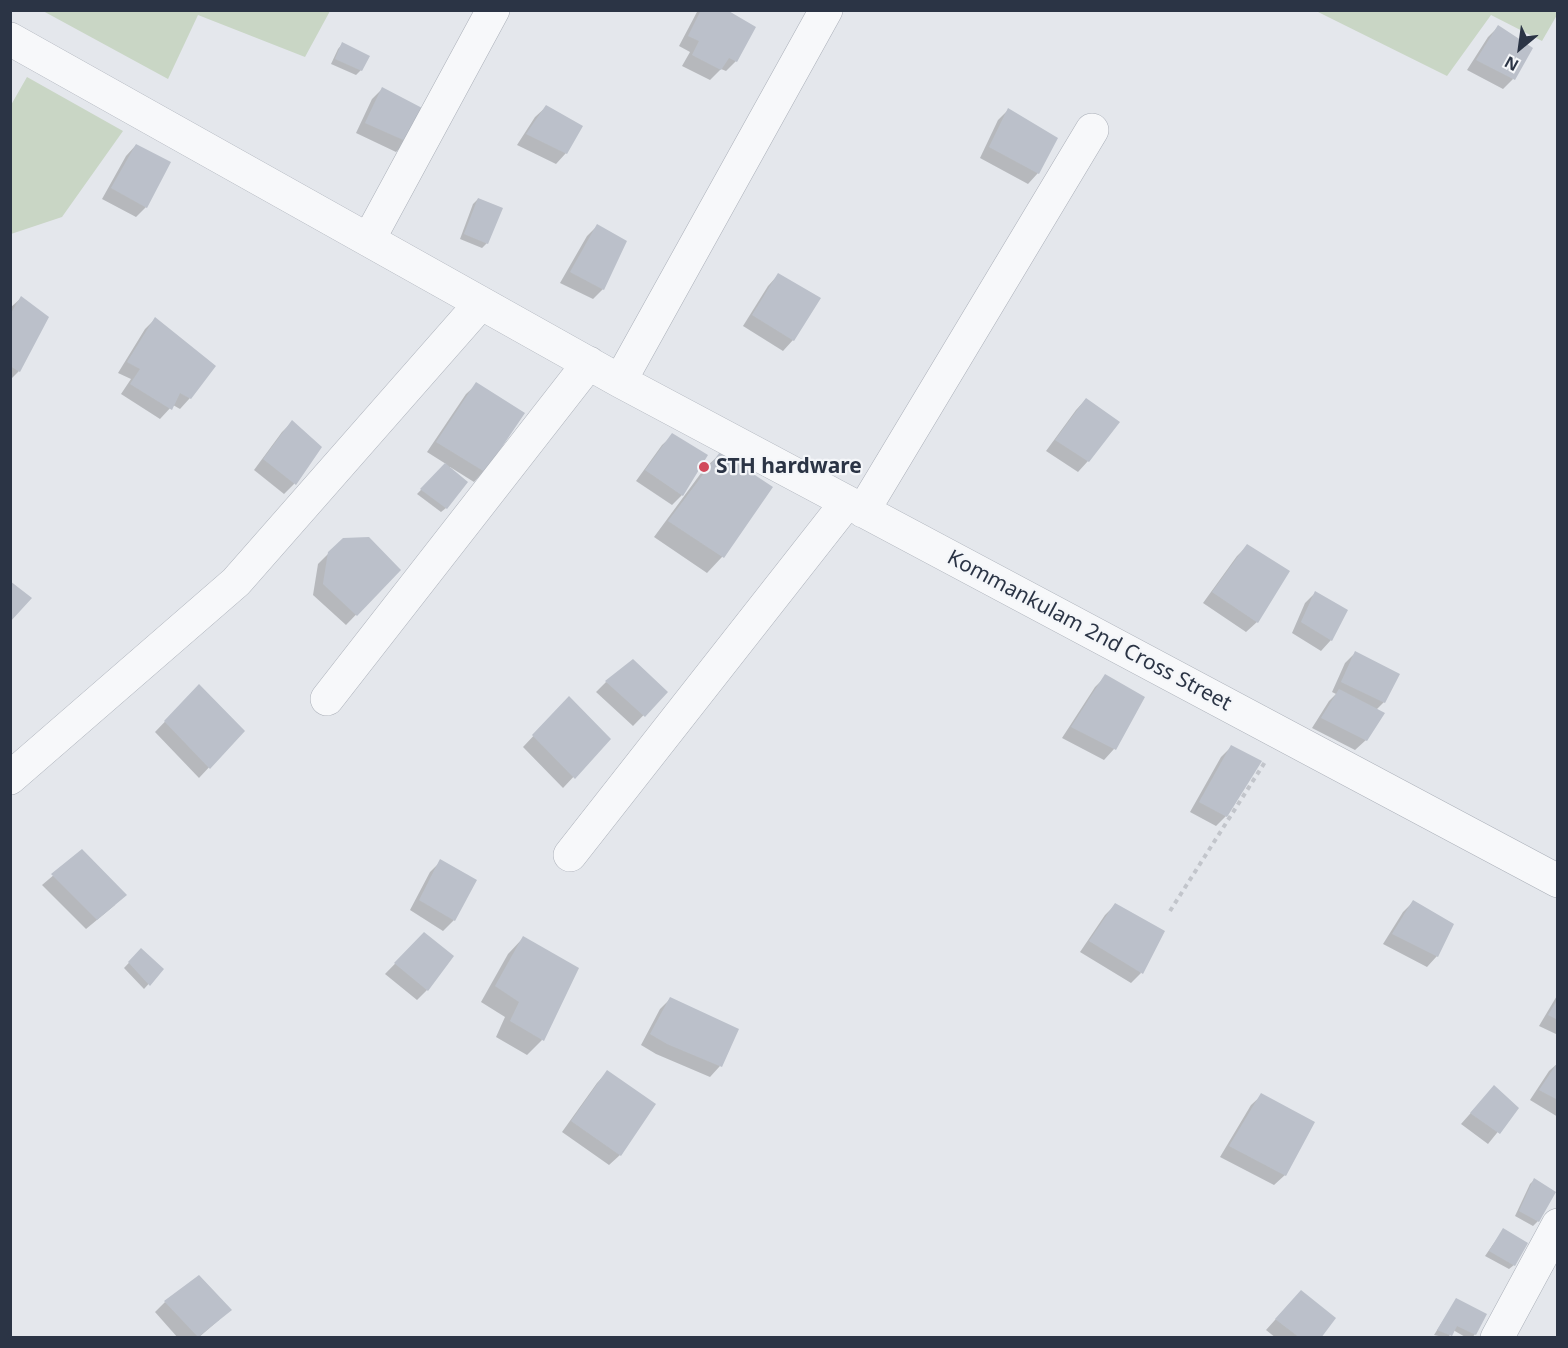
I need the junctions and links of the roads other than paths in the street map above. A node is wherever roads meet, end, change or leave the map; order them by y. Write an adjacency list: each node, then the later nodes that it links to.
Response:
1 (493, 10): 5 (street)
2 (826, 10): 8 (street)
3 (10, 39): 5 (street, Kommankulam 2nd Cross Street)
4 (1092, 130): 9 (street)
5 (369, 239): 6 (street, Kommankulam 2nd Cross Street)
6 (481, 303): 7 (street, Kommankulam 2nd Cross Street); 11 (street)
7 (589, 363): 8 (street, Kommankulam 2nd Cross Street); 10 (street)
8 (620, 381): 9 (street, Kommankulam 2nd Cross Street)
9 (855, 506): 12 (street); 13 (street, Kommankulam 2nd Cross Street)
10 (327, 699)
11 (10, 778)
12 (570, 855)
13 (1557, 881)
14 (1557, 1225): 15 (street)
15 (1497, 1338)

